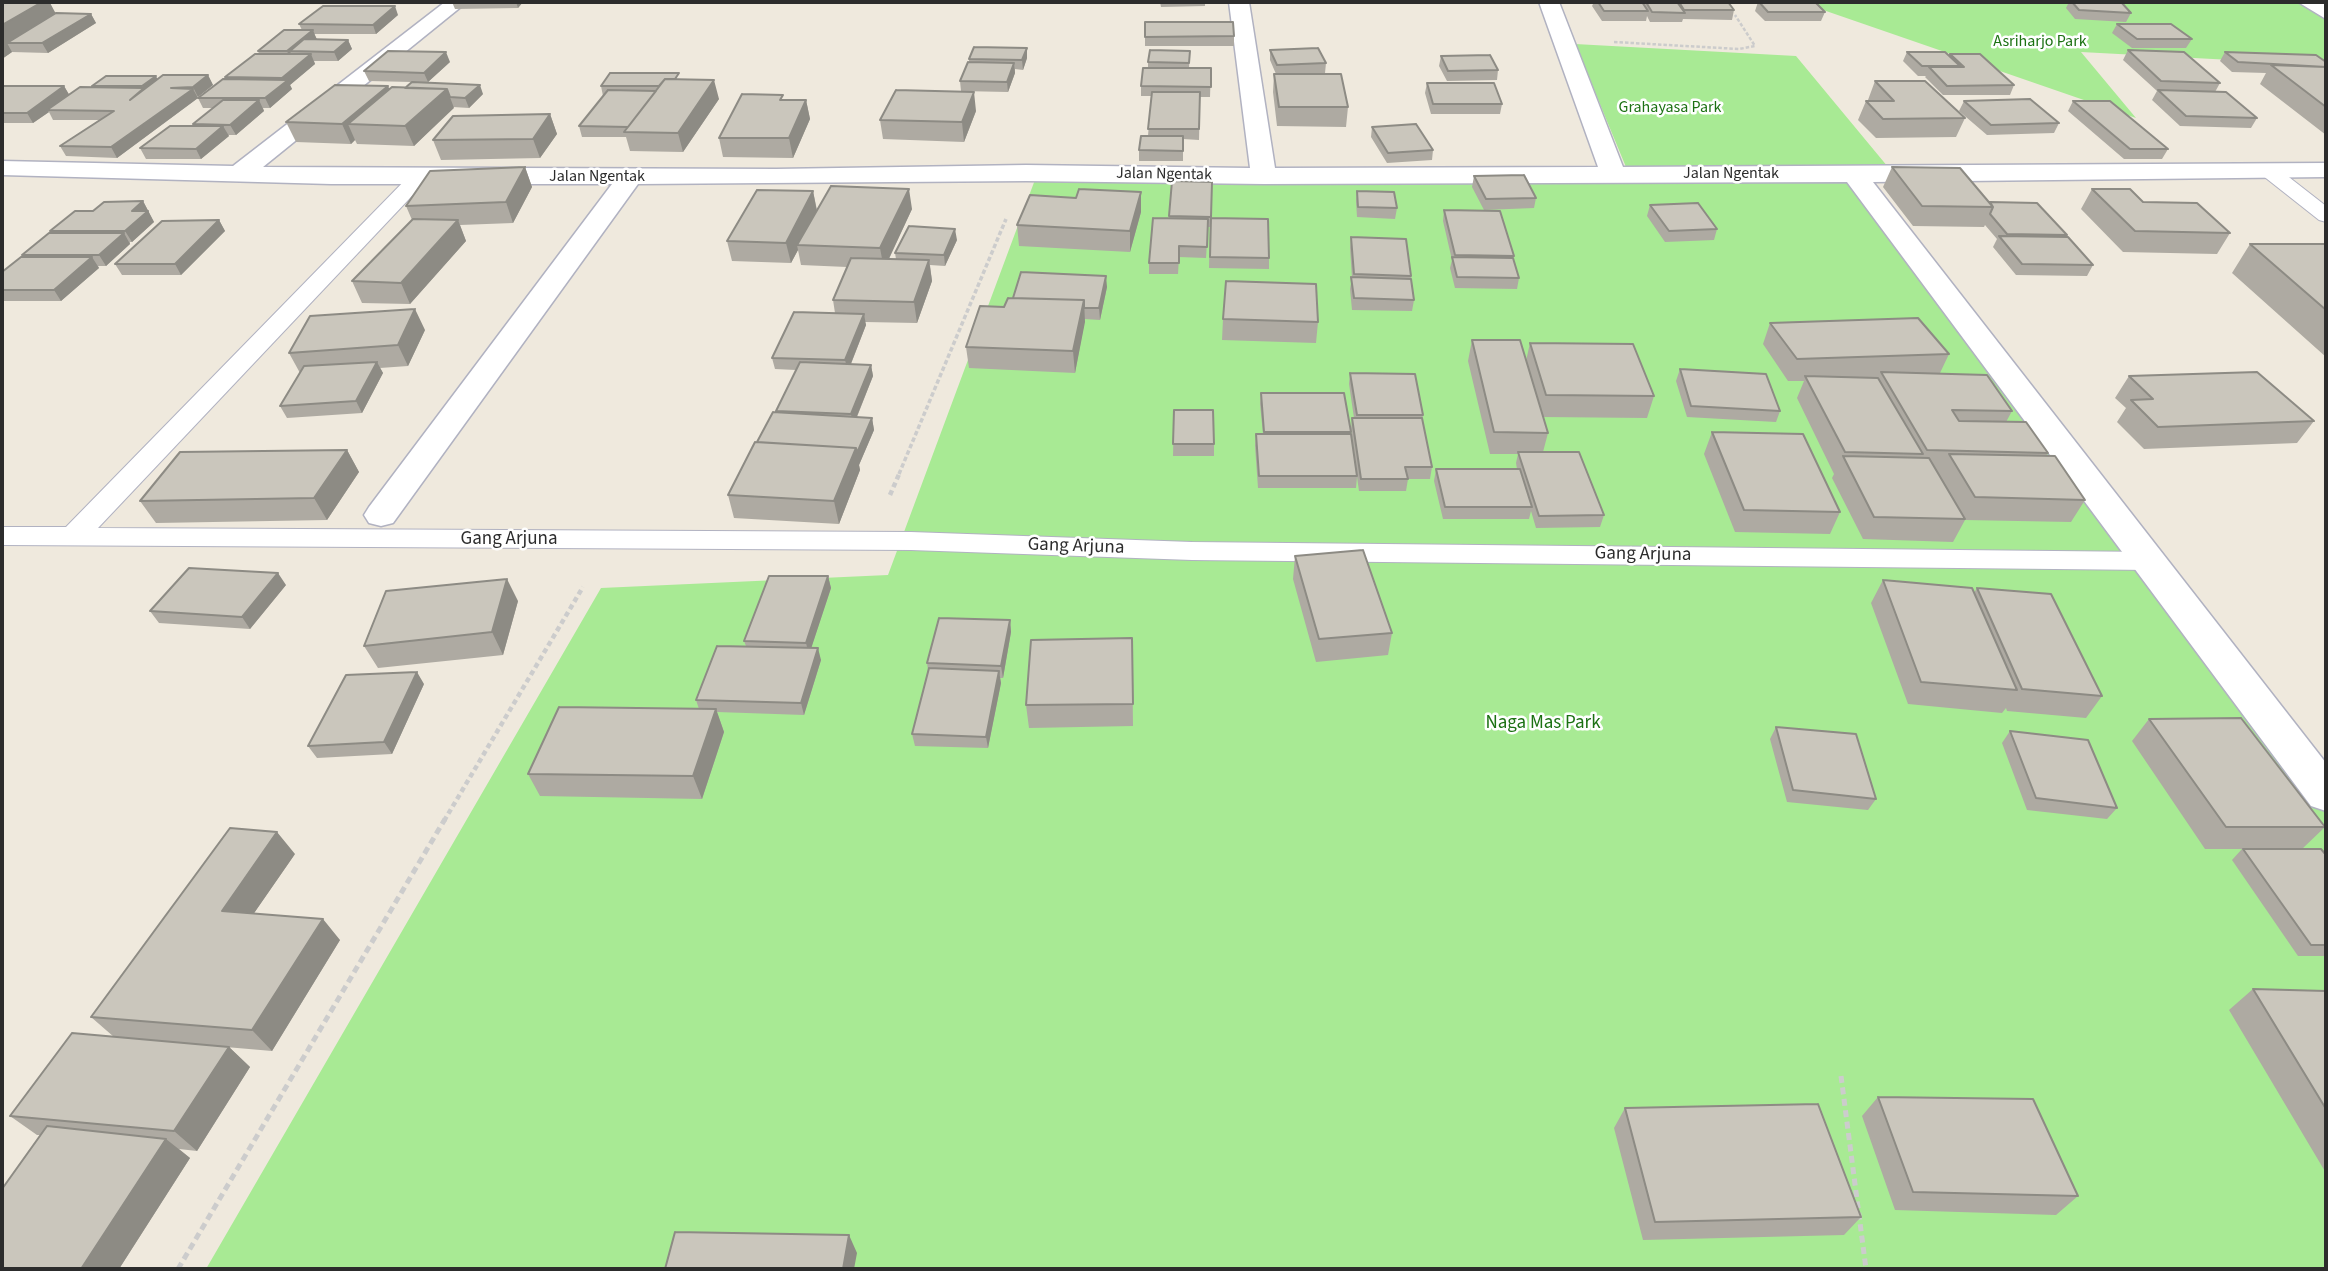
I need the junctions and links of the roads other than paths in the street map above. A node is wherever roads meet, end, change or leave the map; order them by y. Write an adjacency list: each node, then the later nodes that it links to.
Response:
1 (457, 2): 9 (street)
2 (1239, 2): 13 (street)
3 (1549, 2): 10 (street)
4 (2308, 2): 5 (street)
5 (2326, 13)
6 (2, 168): 9 (street, Jalan Ngentak)
7 (2326, 170): 8 (street, Jalan Ngentak)
8 (2269, 171): 11 (street, Jalan Ngentak); 15 (lane)
9 (241, 172): 12 (street, Jalan Ngentak)
10 (1613, 174): 11 (street, Jalan Ngentak); 13 (street, Jalan Ngentak)
11 (1854, 174): 19 (street)
12 (420, 176): 14 (street, Jalan Ngentak); 18 (lane)
13 (1264, 176): 14 (street, Jalan Ngentak)
14 (630, 177): 16 (street)
15 (2326, 216)
16 (381, 515)
17 (2, 536): 18 (lane, Gang Arjuna)
18 (72, 538): 19 (lane, Gang Arjuna)
19 (2150, 561): 20 (street)
20 (2326, 794)

